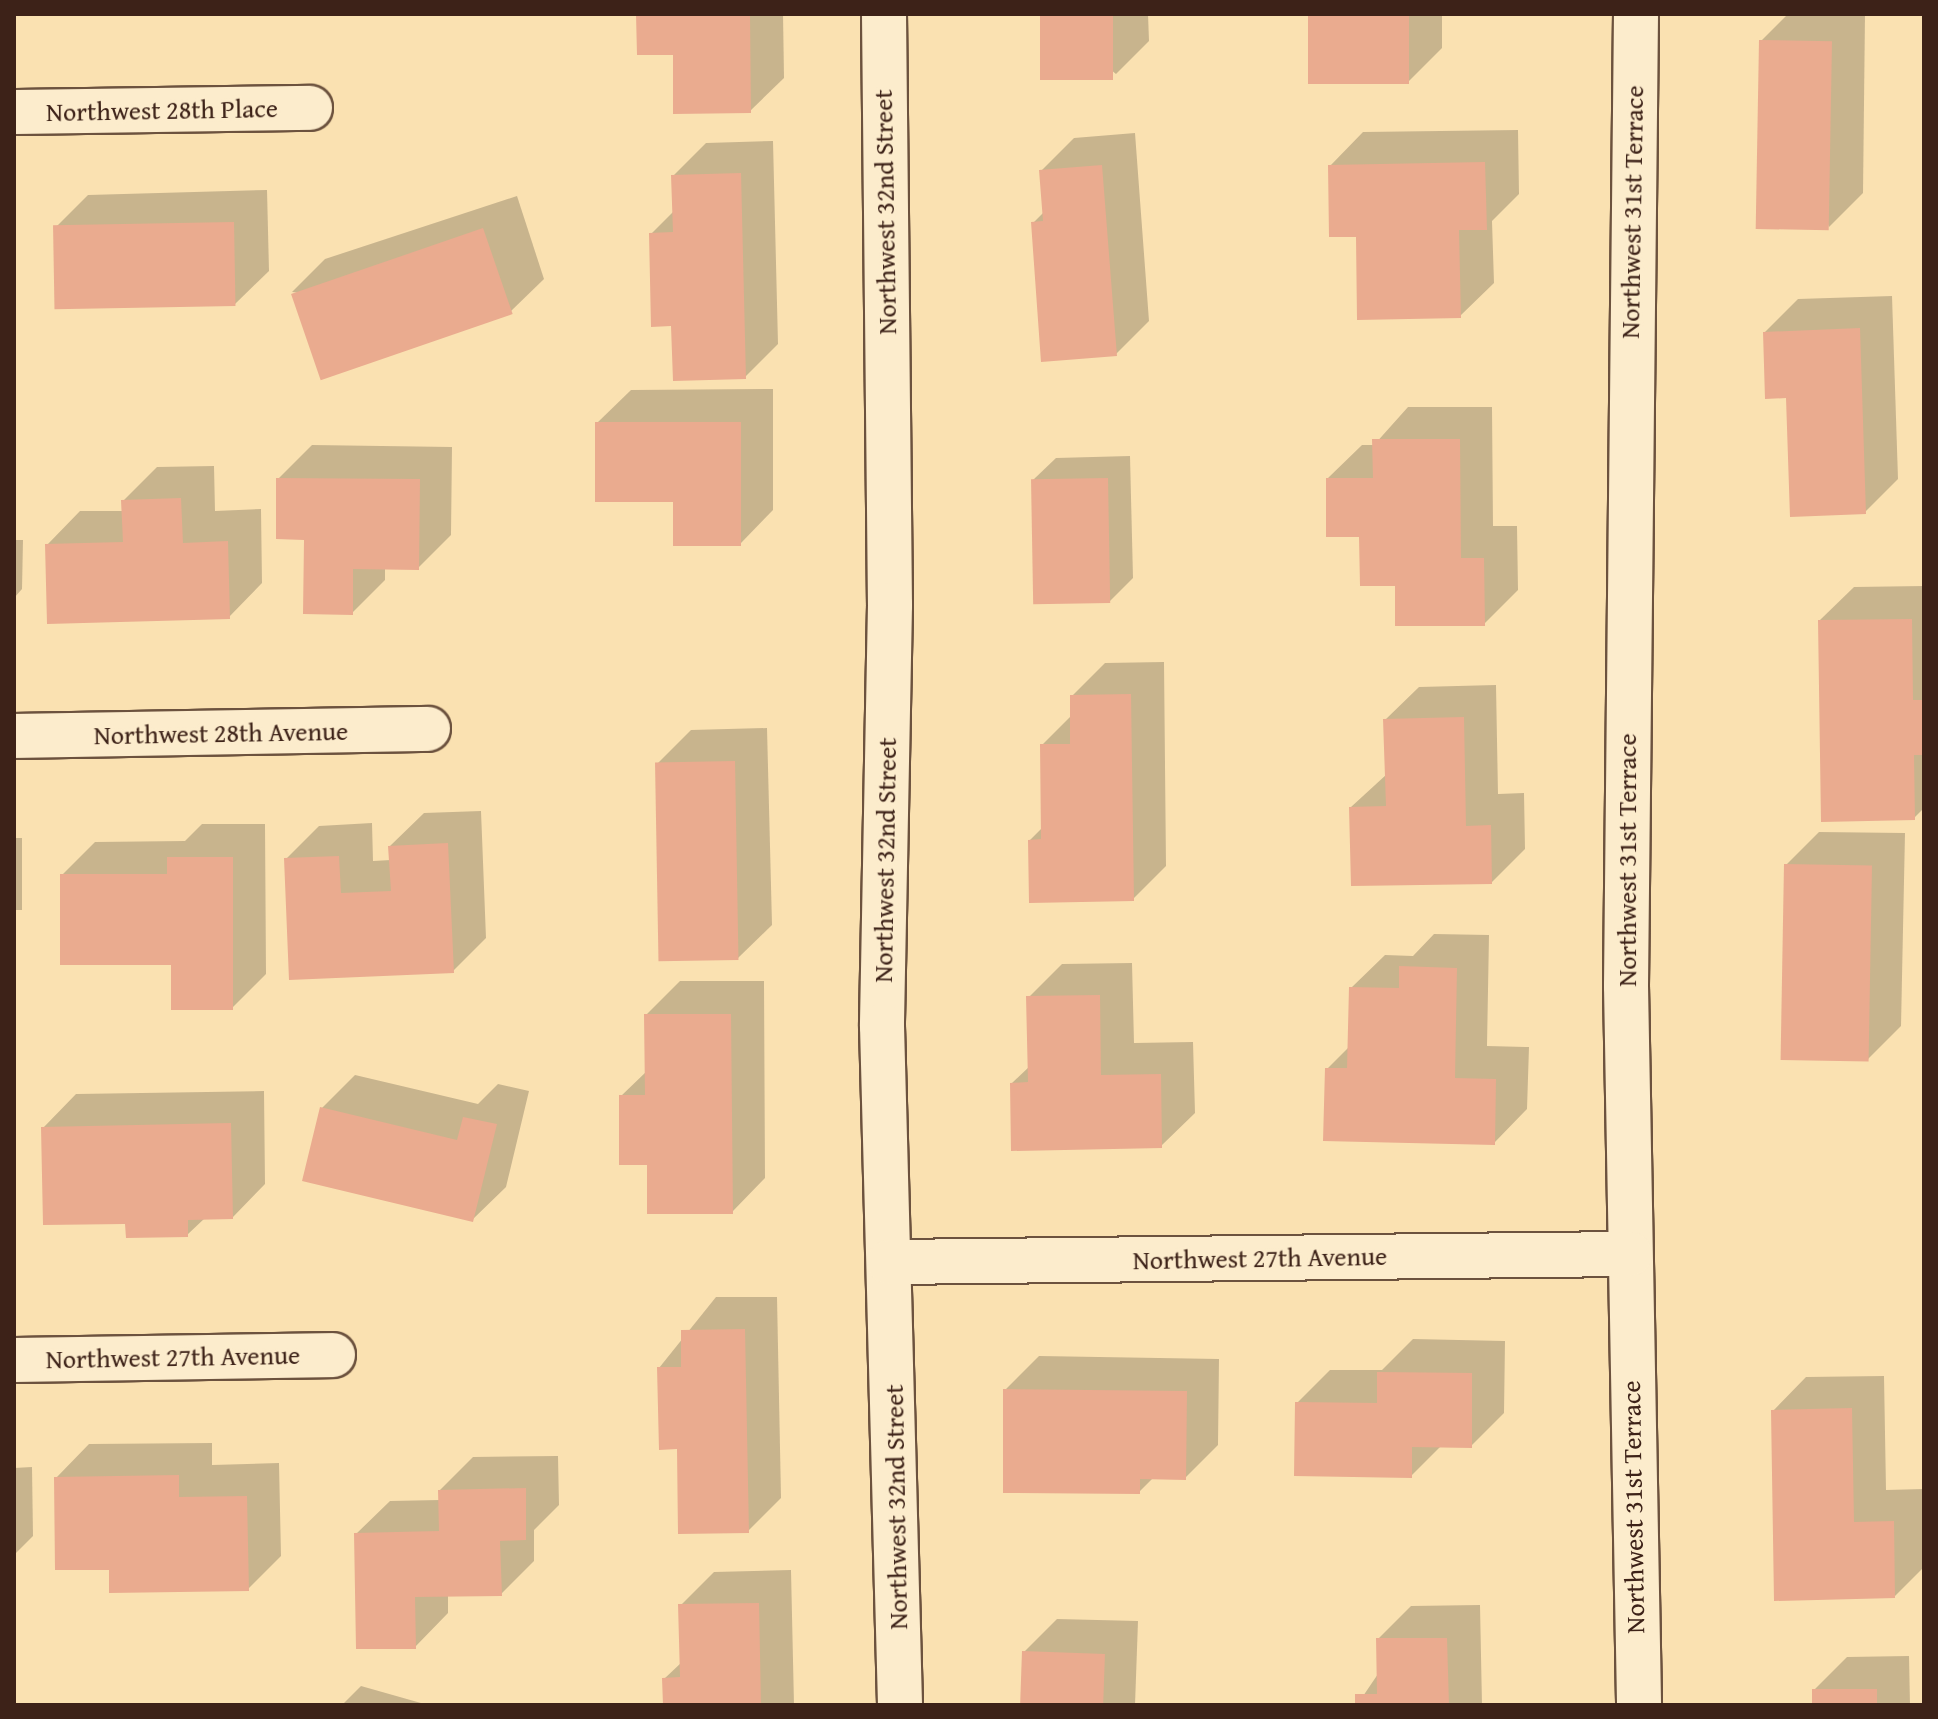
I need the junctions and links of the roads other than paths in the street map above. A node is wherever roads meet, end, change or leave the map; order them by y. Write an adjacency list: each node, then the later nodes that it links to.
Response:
1 (884, 14): 8 (street, Northwest 32nd Street)
2 (1636, 14): 7 (street, Northwest 31st Terrace)
3 (310, 108): 4 (street, Northwest 28th Place)
4 (14, 112)
5 (428, 729): 6 (street, Northwest 28th Avenue)
6 (14, 736)
7 (1630, 1254): 8 (street, Northwest 27th Avenue); 12 (street, Northwest 31st Terrace)
8 (889, 1262): 11 (street, Northwest 32nd Street)
9 (333, 1355): 10 (street, Northwest 27th Avenue)
10 (14, 1360)
11 (900, 1705)
12 (1639, 1705)

